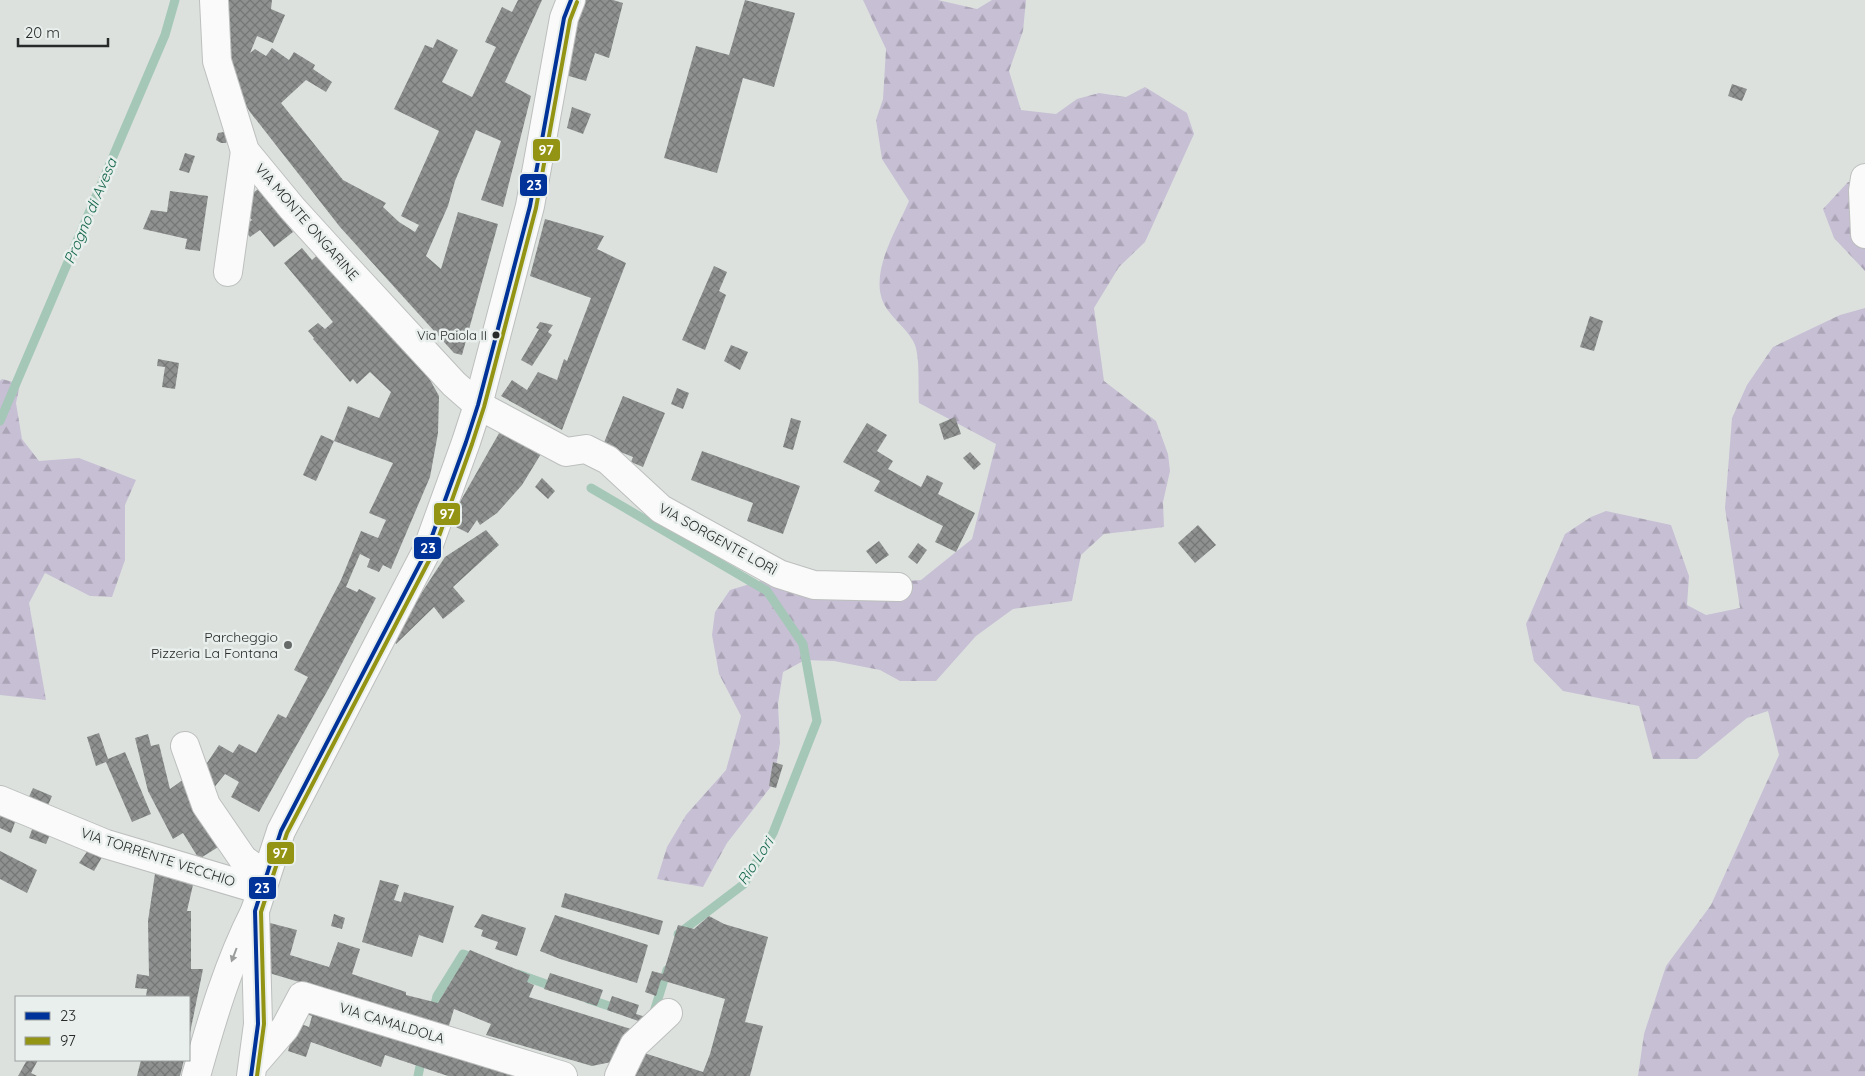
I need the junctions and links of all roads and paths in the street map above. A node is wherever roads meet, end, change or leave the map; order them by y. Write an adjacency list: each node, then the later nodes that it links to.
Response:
1 (214, 0): 3 (street, VIA MONTE ONGARINE)
2 (571, 0): 7 (street)
3 (245, 151): 6 (street); 7 (street, VIA MONTE ONGARINE)
4 (1865, 178): 5 (street)
5 (1865, 234)
6 (228, 272)
7 (478, 404): 8 (street, VIA SORGENTE LORÌ); 11 (street)
8 (898, 587)
9 (185, 746): 11 (street, VIA TORRENTE VECCHIO)
10 (0, 800): 11 (street, VIA TORRENTE VECCHIO)
11 (260, 892): 13 (street); 14 (street, one-way to 14)
12 (668, 1013): 16 (street)
13 (252, 1070): 15 (street, VIA CAMALDOLA)
14 (196, 1076)
15 (563, 1076)
16 (619, 1076)

